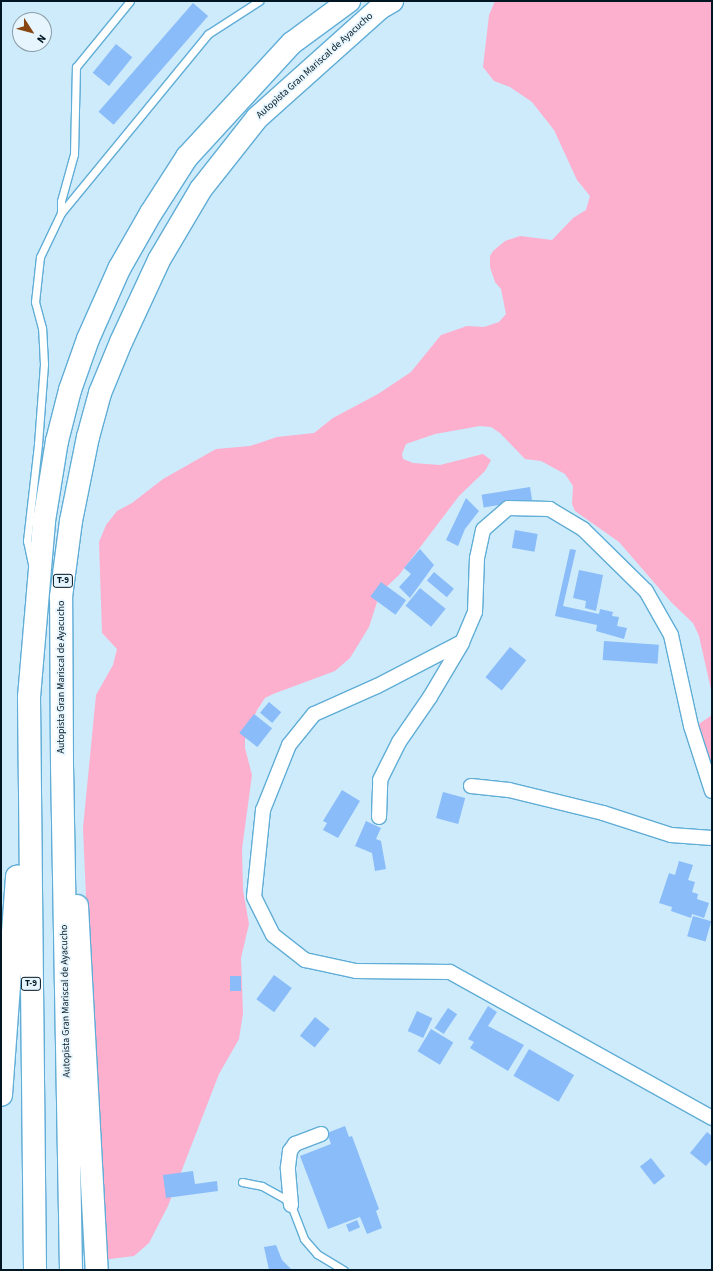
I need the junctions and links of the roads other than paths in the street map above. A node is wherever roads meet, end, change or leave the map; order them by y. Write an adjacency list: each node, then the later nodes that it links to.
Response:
1 (130, 1): 5 (lane)
2 (259, 1): 5 (lane)
3 (349, 1): 6 (highway, T-9)
4 (392, 1): 9 (highway, Autopista Gran Mariscal de Ayacucho / T-9)
5 (61, 213): 6 (lane)
6 (38, 583): 8 (highway, T-9)
7 (462, 642): 11 (street); 12 (street); 15 (street)
8 (29, 697): 14 (highway); 19 (highway, T-9)
9 (61, 702): 20 (highway, Autopista Gran Mariscal de Ayacucho / T-9); 21 (highway)
10 (471, 786): 13 (street)
11 (712, 791)
12 (379, 817)
13 (712, 838)
14 (1, 1095)
15 (712, 1118)
16 (321, 1134): 18 (street)
17 (242, 1182): 18 (lane)
18 (291, 1205): 22 (lane)
19 (35, 1270)
20 (71, 1270)
21 (97, 1270)
22 (344, 1270)

